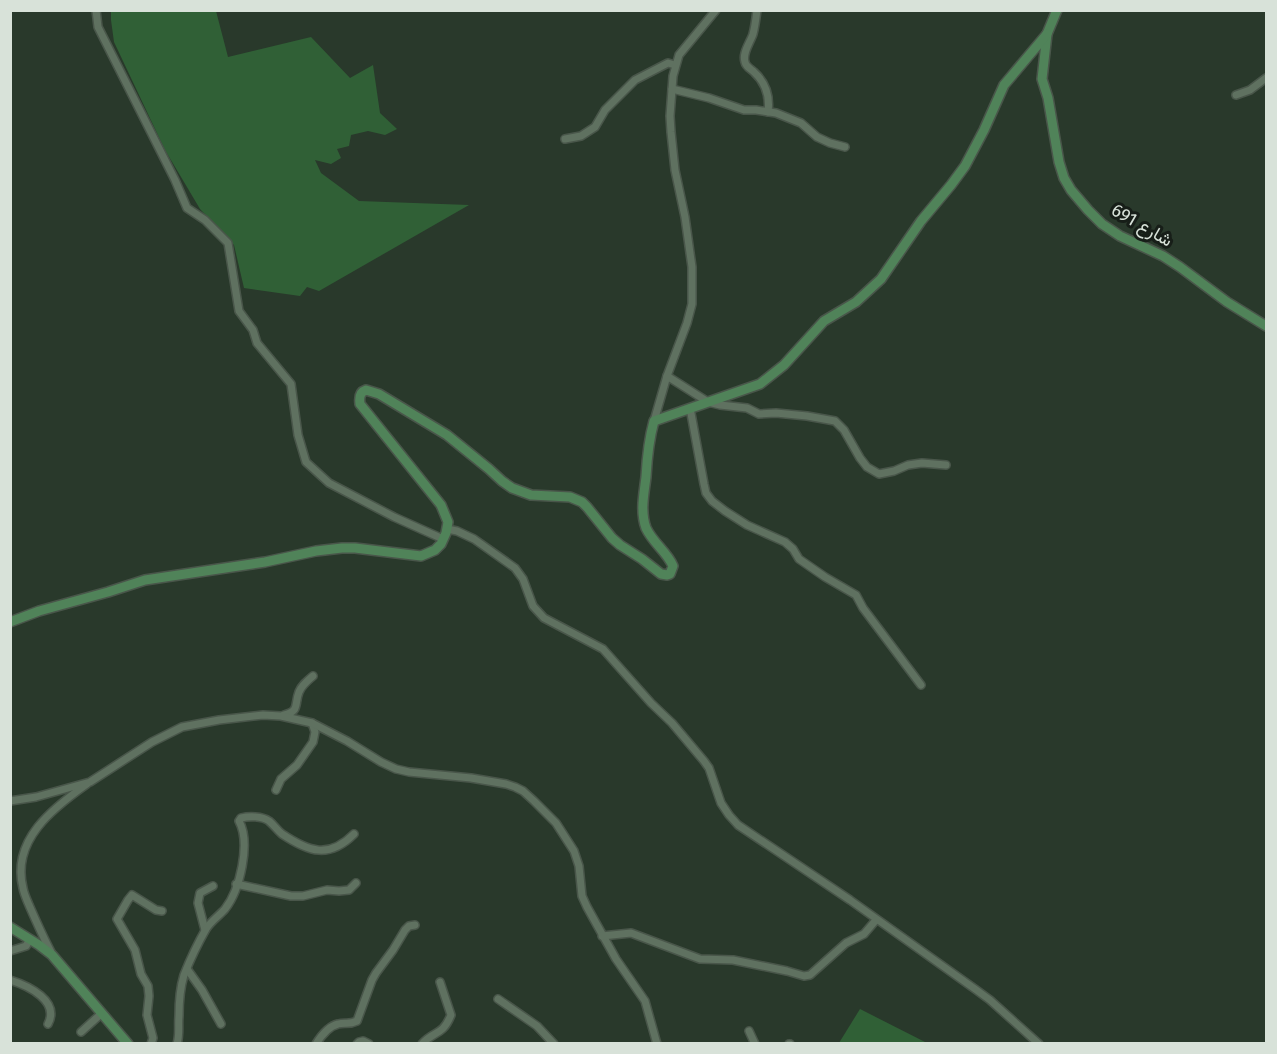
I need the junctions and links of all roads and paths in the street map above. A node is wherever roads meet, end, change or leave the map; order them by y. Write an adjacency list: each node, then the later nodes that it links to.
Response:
1 (96, 10): 20 (street)
2 (716, 10): 6 (street)
3 (757, 10): 10 (street)
4 (1057, 10): 5 (street, شارع 691)
5 (1047, 34): 13 (street, شارع 691); 15 (street)
6 (675, 65): 8 (street); 11 (street)
7 (1266, 78): 9 (street)
8 (672, 89): 10 (street); 14 (street)
9 (1236, 95)
10 (768, 112): 12 (street)
11 (565, 139)
12 (845, 147)
13 (1266, 326)
14 (667, 376): 15 (street); 17 (street)
15 (708, 402): 16 (street); 18 (street)
16 (690, 408): 17 (street); 23 (street)
17 (654, 421): 19 (street)
18 (946, 465)
19 (447, 529): 20 (street); 34 (street)
20 (443, 539): 21 (street)
21 (10, 622)
22 (313, 676): 24 (street)
23 (921, 685)
24 (281, 716): 25 (street); 26 (street)
25 (312, 723): 27 (street); 38 (street)
26 (90, 782): 28 (street); 41 (street)
27 (276, 790)
28 (10, 801)
29 (354, 834): 31 (street)
30 (357, 883): 31 (street)
31 (236, 884): 37 (street)
32 (213, 886): 37 (street)
33 (162, 911): 52 (street)
34 (876, 920): 38 (street); 61 (street)
35 (415, 925): 54 (street)
36 (10, 927): 39 (street)
37 (206, 930): 42 (street)
38 (602, 936): 59 (street)
39 (30, 939): 40 (street); 41 (street)
40 (10, 951)
41 (52, 955): 46 (street)
42 (187, 969): 48 (street); 53 (street)
43 (10, 980): 47 (street)
44 (440, 982): 57 (street)
45 (498, 999): 58 (street)
46 (102, 1013): 50 (street); 51 (street)
47 (48, 1024)
48 (221, 1024)
49 (749, 1031): 60 (street)
50 (81, 1032)
51 (128, 1044)
52 (151, 1044)
53 (177, 1044)
54 (316, 1044)
55 (357, 1044): 56 (street)
56 (369, 1044)
57 (422, 1044)
58 (555, 1044)
59 (657, 1044)
60 (755, 1044)
61 (1039, 1044)

